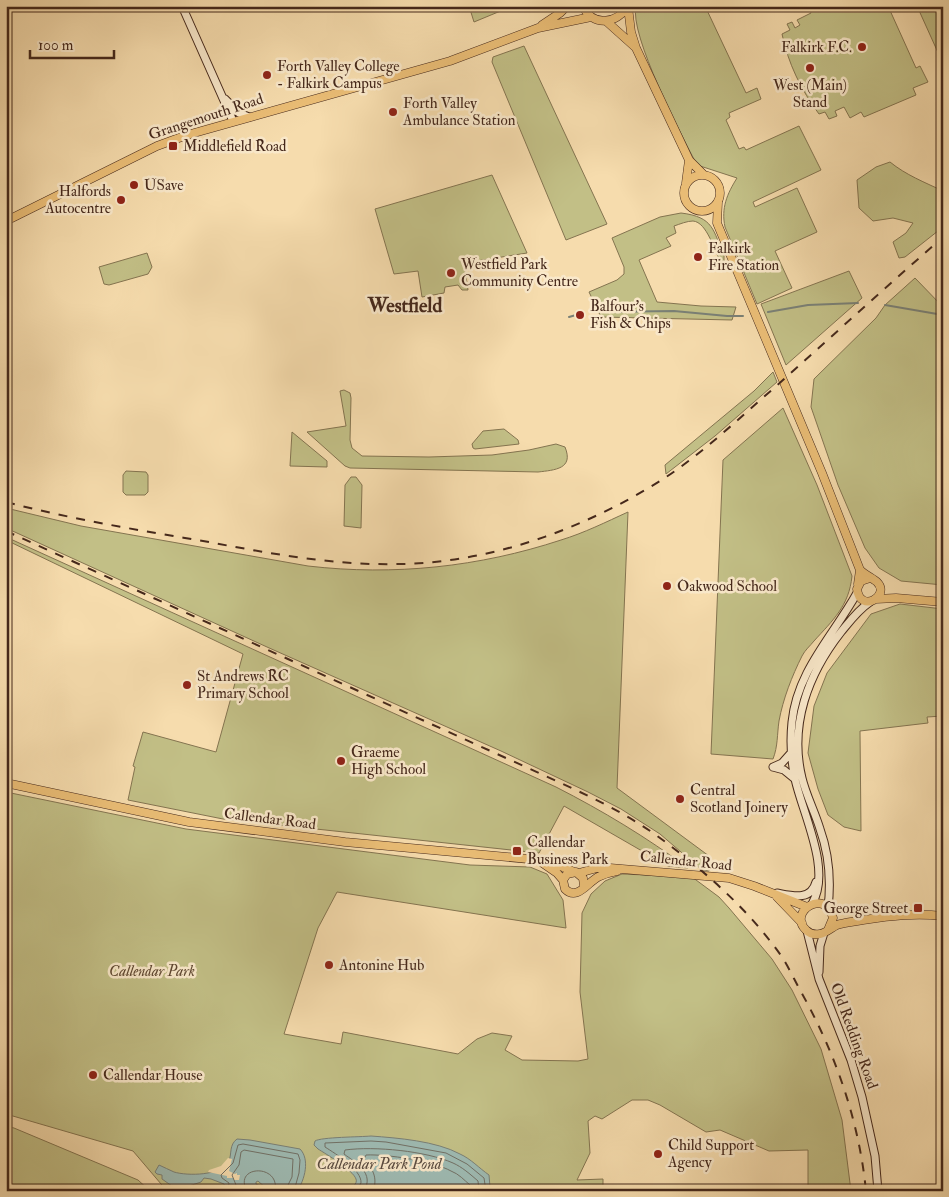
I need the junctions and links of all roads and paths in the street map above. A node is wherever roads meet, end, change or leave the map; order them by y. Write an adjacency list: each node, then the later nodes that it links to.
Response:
1 (182, 6): 9 (main road)
2 (567, 6): 7 (main road, Grangemouth Road)
3 (583, 6): 5 (main road)
4 (628, 7): 6 (main road); 8 (main road)
5 (591, 17): 6 (main road); 7 (main road, Grangemouth Road)
6 (606, 21): 8 (main road)
7 (538, 28): 10 (main road, Grangemouth Road)
8 (636, 48): 12 (main road)
9 (222, 95): 10 (main road); 11 (main road)
10 (249, 116): 11 (main road, Grangemouth Road)
11 (233, 121): 17 (main road, Grangemouth Road)
12 (689, 160): 13 (main road); 14 (main road)
13 (704, 175): 14 (main road); 15 (main road)
14 (686, 183): 16 (main road)
15 (718, 202): 16 (main road); 18 (main road)
16 (700, 212): 18 (main road)
17 (6, 221)
18 (717, 223): 19 (main road)
19 (860, 570): 20 (main road); 21 (main road)
20 (870, 578): 21 (main road); 22 (main road)
21 (858, 584): 23 (main road)
22 (880, 590): 24 (main road); 25 (main road)
23 (857, 593): 25 (main road); 27 (main road)
24 (896, 598): 25 (main road); 26 (main road)
25 (873, 600): 39 (main road)
26 (943, 602)
27 (790, 754): 28 (main road); 28 (main road)
28 (795, 779): 34 (main road)
29 (6, 783): 30 (main road, Callendar Road)
30 (534, 860): 32 (main road, Callendar Road); 33 (main road, Callendar Road)
31 (624, 869): 32 (main road, Callendar Road); 35 (main road, Callendar Road); 36 (main road, Callendar Road)
32 (576, 873): 33 (main road); 35 (main road)
33 (563, 880): 35 (main road)
34 (817, 885): 36 (main road); 38 (main road)
35 (584, 886)
36 (765, 891): 37 (main road, Callendar Road)
37 (773, 894): 38 (main road, Callendar Road); 42 (main road, Callendar Road)
38 (809, 905): 39 (main road); 42 (main road)
39 (830, 911): 41 (main road); 44 (main road)
40 (943, 916): 41 (main road)
41 (851, 922): 44 (main road)
42 (802, 923): 43 (main road)
43 (807, 931): 44 (main road); 45 (main road, Old Redding Road)
44 (826, 932): 45 (main road, Old Redding Road)
45 (819, 979): 46 (main road, Old Redding Road)
46 (878, 1191)

